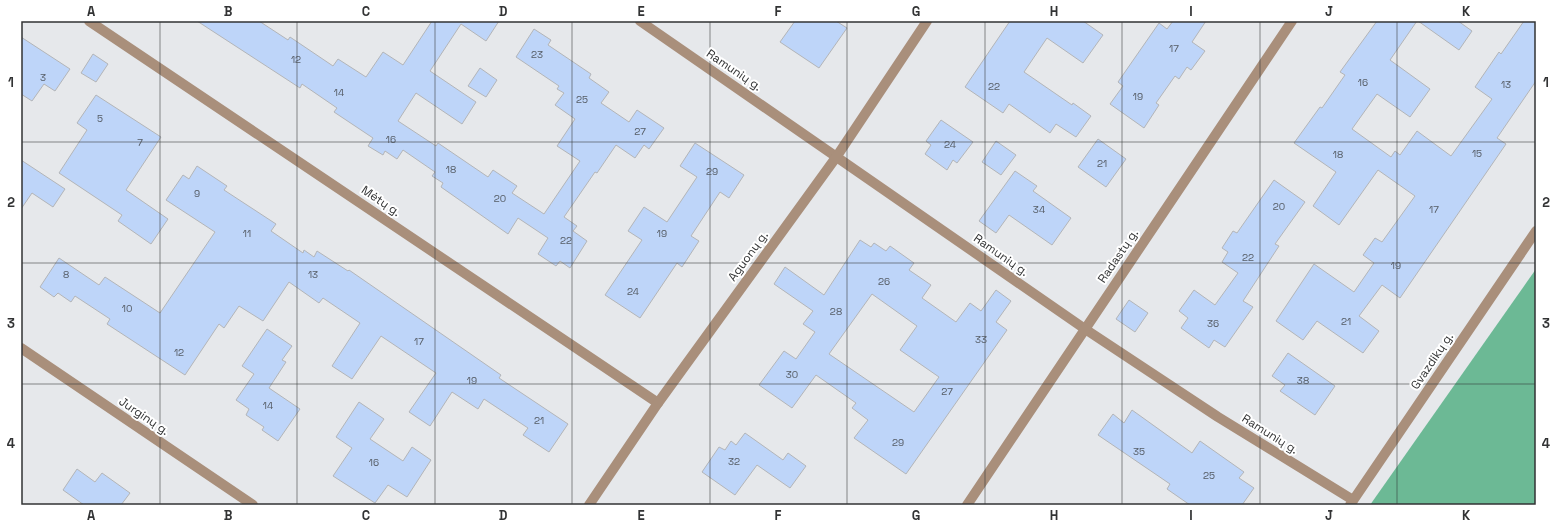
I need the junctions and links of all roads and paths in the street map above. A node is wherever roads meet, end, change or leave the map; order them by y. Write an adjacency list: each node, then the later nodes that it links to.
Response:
1 (89, 21): 9 (street, Mėtų g.)
2 (640, 21): 5 (street, Ramunių g.)
3 (927, 21): 5 (street, Aguonų g.)
4 (1292, 21): 7 (street, Radastų g.)
5 (837, 156): 7 (street, Ramunių g.); 9 (street, Aguonų g.)
6 (1536, 231): 10 (street, Gvazdikų g.)
7 (1085, 329): 10 (street, Ramunių g.); 13 (street, Radastų g.)
8 (21, 348): 11 (street, Jurginų g.)
9 (658, 403): 12 (street, Aguonų g.)
10 (1352, 503)
11 (253, 505)
12 (589, 505)
13 (967, 505)

